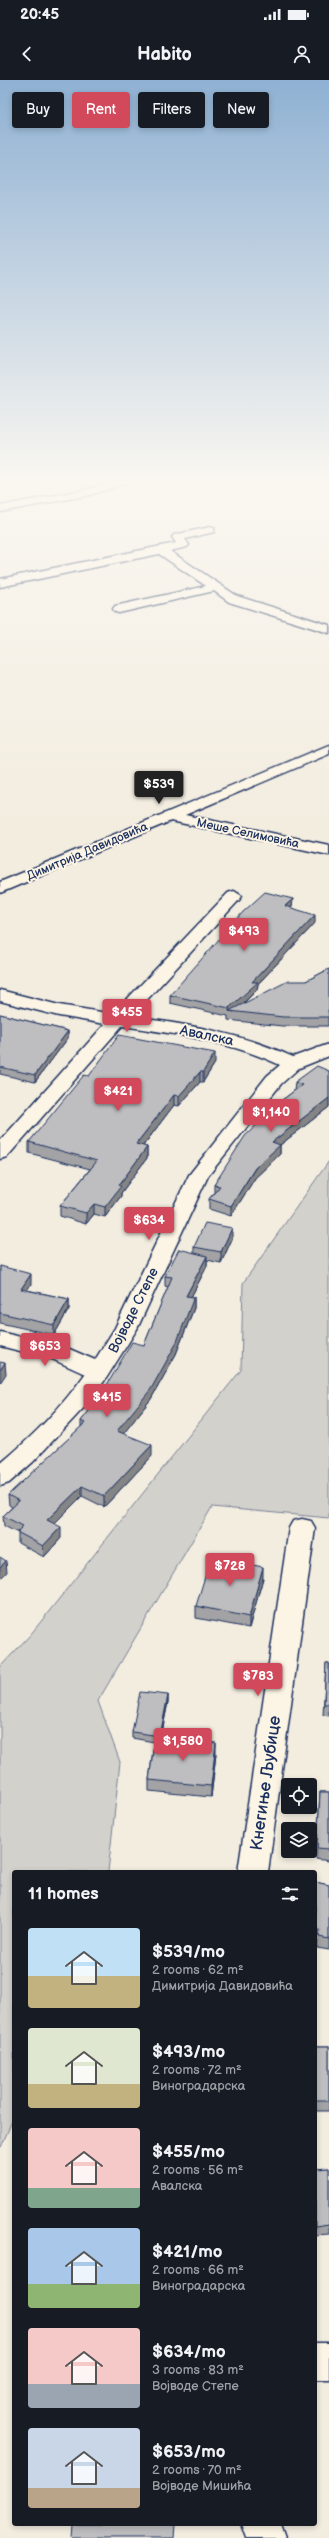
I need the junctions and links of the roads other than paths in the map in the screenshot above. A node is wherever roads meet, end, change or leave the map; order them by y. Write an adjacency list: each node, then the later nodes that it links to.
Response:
1 (192, 593): 3 (street)
2 (225, 593): 4 (street)
3 (119, 609)
4 (329, 629)
5 (329, 750): 6 (street, Димитрија Давидовића)
6 (168, 816): 7 (street, Меше Селимовића); 8 (street, Димитрија Давидовића)
7 (329, 850)
8 (0, 888)
9 (234, 896): 11 (street)
10 (0, 995): 11 (street, Авалска)
11 (117, 1021): 13 (street, Авалска); 14 (street)
12 (329, 1050): 13 (street, Војводе Степе)
13 (292, 1064): 16 (street, Војводе Степе)
14 (0, 1153)
15 (0, 1338): 16 (street)
16 (99, 1371): 17 (street, Војводе Степе)
17 (0, 1477)
18 (302, 1528): 19 (street, Кнегиње Љубице)
19 (252, 1870)
20 (317, 2361): 21 (street)
21 (329, 2361)
22 (262, 2526): 23 (street)
23 (266, 2538)

